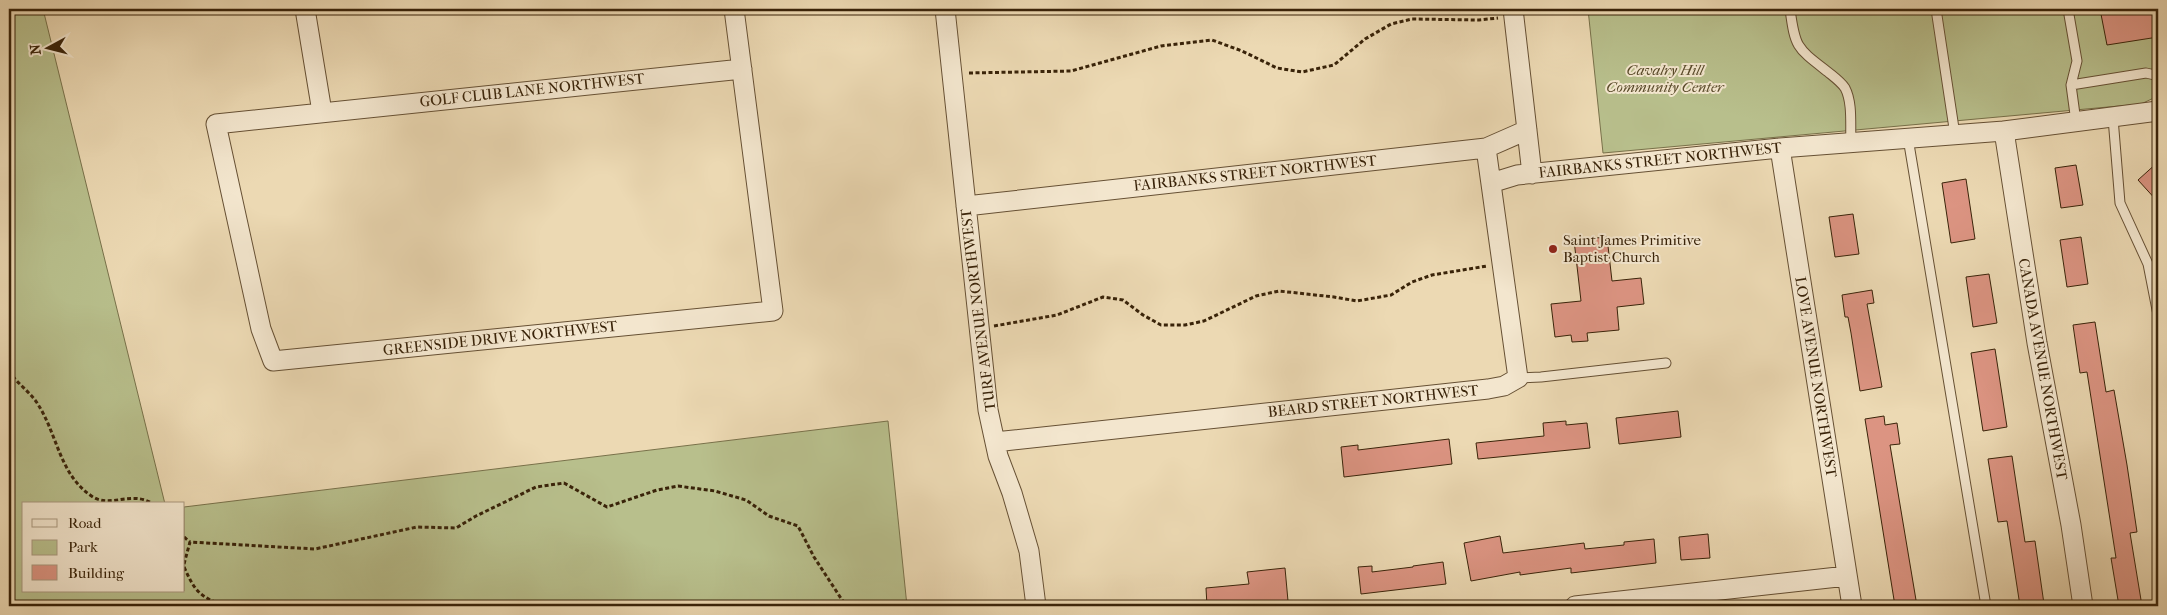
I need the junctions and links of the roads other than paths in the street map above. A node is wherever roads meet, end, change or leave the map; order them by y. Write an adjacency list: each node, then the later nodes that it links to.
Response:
1 (304, 9): 11 (street)
2 (734, 9): 8 (street, GREENSIDE DRIVE NORTHWEST)
3 (945, 9): 24 (street, TURF AVENUE NORTHWEST)
4 (1790, 9): 19 (lane)
5 (1936, 9): 17 (lane)
6 (2068, 9): 10 (lane)
7 (1513, 12): 15 (street)
8 (742, 69): 11 (street, GOLF CLUB LANE NORTHWEST); 11 (street, GREENSIDE DRIVE NORTHWEST)
9 (2158, 78): 10 (lane)
10 (2071, 85): 14 (lane)
11 (322, 112)
12 (2158, 112): 13 (street, FAIRBANKS STREET NORTHWEST)
13 (2112, 118): 14 (street, FAIRBANKS STREET NORTHWEST); 25 (lane)
14 (2076, 122): 16 (street, FAIRBANKS STREET NORTHWEST)
15 (1527, 130): 20 (street, FAIRBANKS STREET NORTHWEST); 22 (street, FAIRBANKS STREET NORTHWEST)
16 (2004, 131): 17 (street, FAIRBANKS STREET NORTHWEST); 34 (street, CANADA AVENUE NORTHWEST)
17 (1955, 135): 18 (street, FAIRBANKS STREET NORTHWEST)
18 (1908, 138): 19 (street, FAIRBANKS STREET NORTHWEST); 33 (lane)
19 (1851, 143): 21 (street, FAIRBANKS STREET NORTHWEST)
20 (1486, 148): 23 (street); 24 (street, FAIRBANKS STREET NORTHWEST)
21 (1780, 148): 22 (street, FAIRBANKS STREET NORTHWEST); 29 (street, LOVE AVENUE NORTHWEST)
22 (1532, 174): 23 (street)
23 (1491, 183): 27 (street)
24 (966, 206): 28 (street, TURF AVENUE NORTHWEST)
25 (2158, 315)
26 (1666, 363): 27 (lane)
27 (1518, 378): 28 (street, BEARD STREET NORTHWEST)
28 (995, 442): 30 (street, TURF AVENUE NORTHWEST)
29 (1848, 576): 31 (street); 32 (street, LOVE AVENUE NORTHWEST)
30 (1036, 606)
31 (1575, 606)
32 (1852, 606)
33 (1986, 606)
34 (2083, 606)

